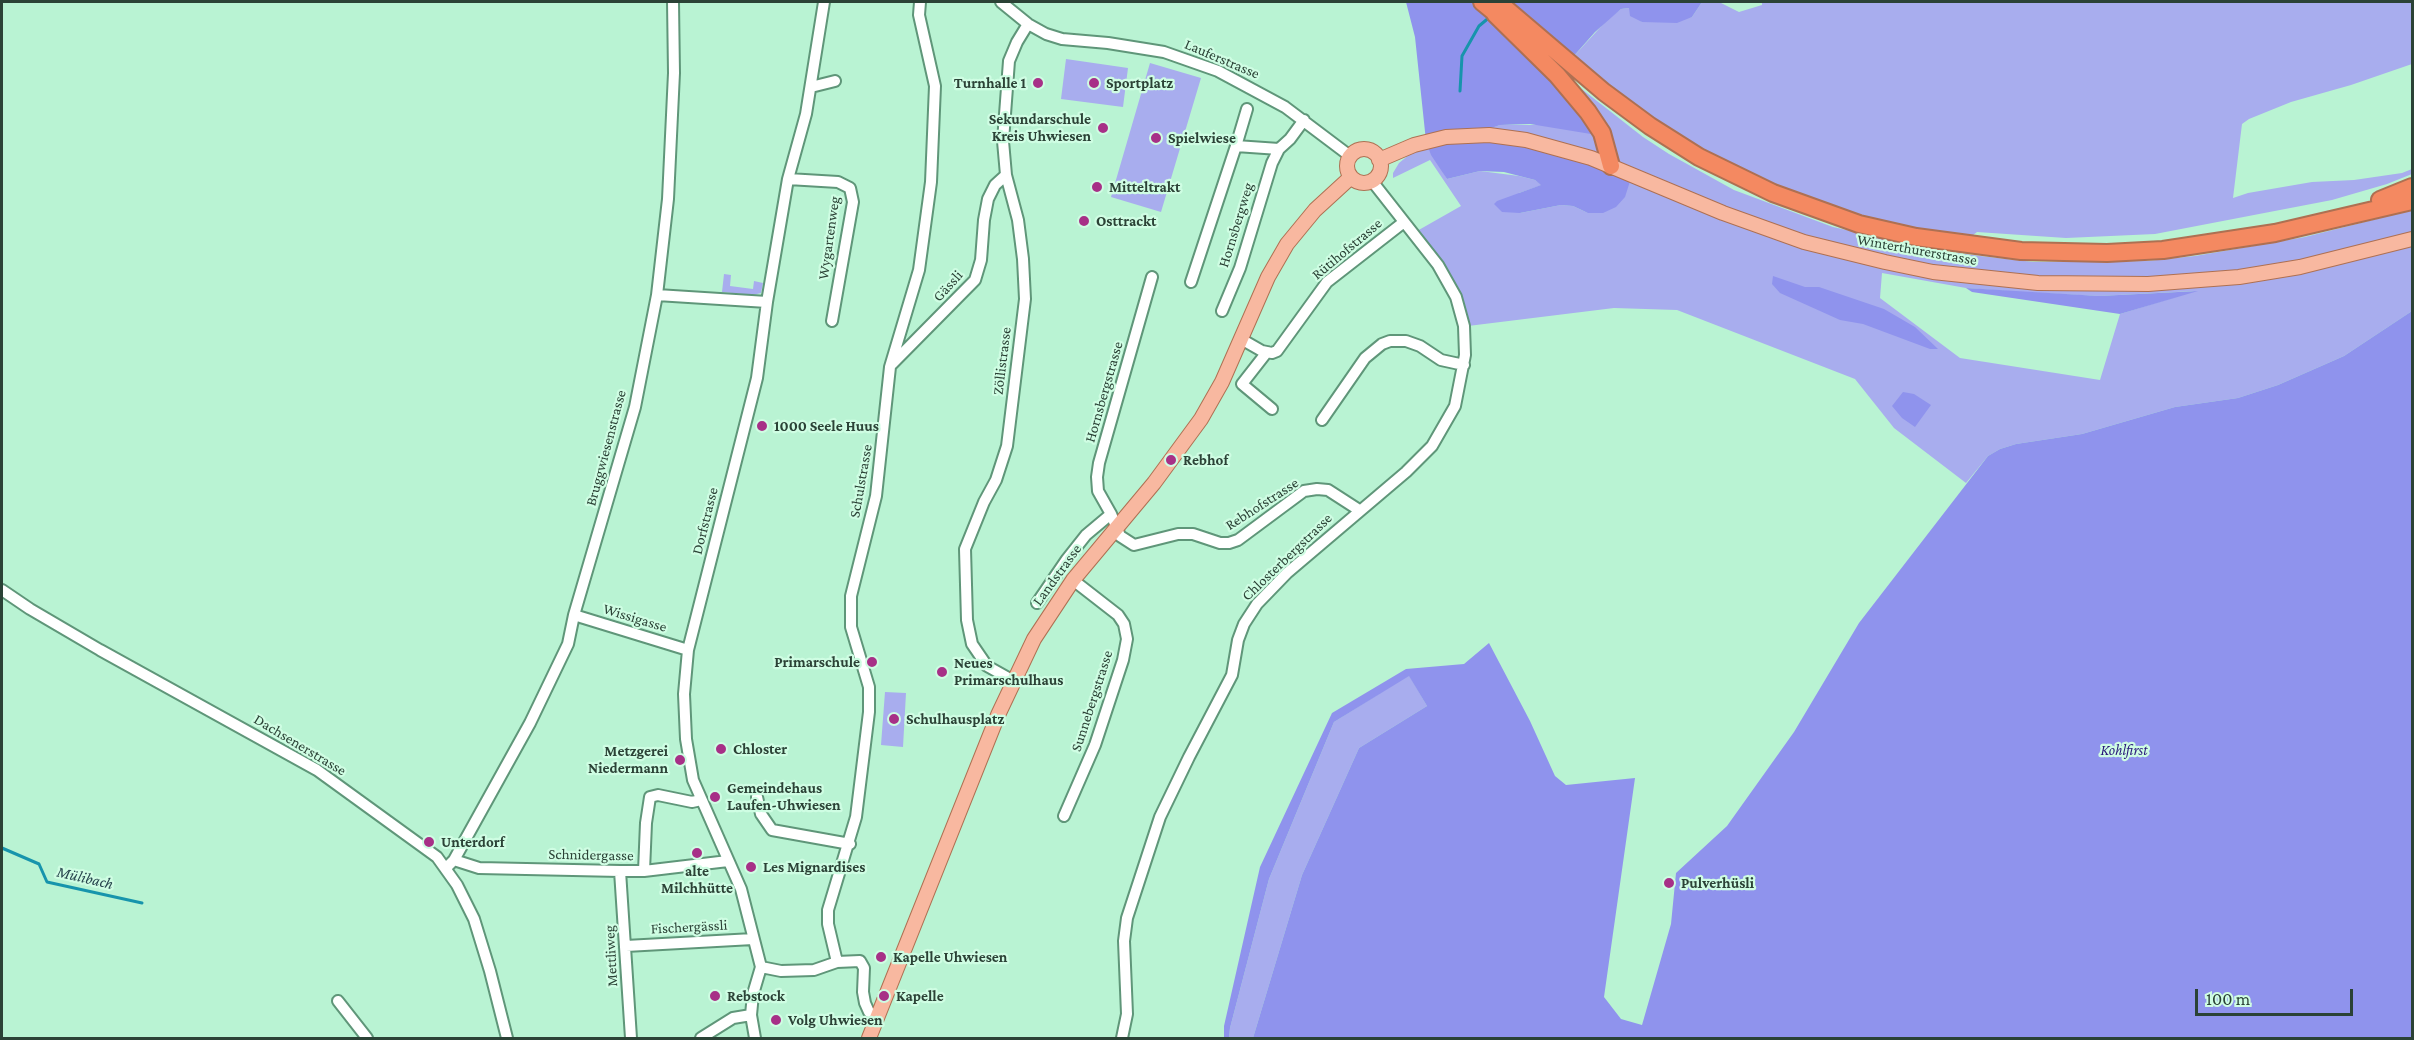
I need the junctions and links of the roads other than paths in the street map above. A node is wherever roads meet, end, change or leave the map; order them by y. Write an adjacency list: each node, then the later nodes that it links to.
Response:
1 (673, 2): 28 (street, Bruggwiesenstrasse)
2 (824, 2): 9 (street, Dorfstrasse)
3 (920, 2): 35 (street, Schulstrasse)
4 (1002, 2): 6 (street, Lauferstrasse)
5 (1490, 4): 7 (highway)
6 (1028, 24): 11 (street, Lauferstrasse); 17 (street, Zöllistrasse)
7 (1526, 36): 15 (highway); 24 (highway)
8 (835, 81): 9 (street)
9 (811, 87): 19 (street, Dorfstrasse)
10 (1247, 109): 12 (street, Hornsbergweg)
11 (1304, 120): 13 (street, Hornsbergweg); 14 (street, Lauferstrasse)
12 (1236, 146): 13 (street); 27 (street, Hornsbergweg)
13 (1279, 149): 30 (street, Hornsbergweg)
14 (1350, 156): 16 (main road); 18 (main road)
15 (1609, 158): 16 (main road, Winterthurerstrasse); 25 (main road, Winterthurerstrasse)
16 (1379, 160): 20 (main road)
17 (1006, 176): 35 (street, Gässli); 45 (street, Zöllistrasse)
18 (1351, 177): 20 (main road); 32 (main road, Landstrasse)
19 (788, 179): 29 (street, Dorfstrasse); 31 (street, Wygartenweg)
20 (1372, 181): 23 (street, Chlosterbergstrasse)
21 (2412, 187): 24 (highway)
22 (2412, 201): 24 (highway)
23 (1404, 222): 33 (street, Rütihofstrasse); 34 (street, Chlosterbergstrasse)
24 (2306, 227)
25 (2412, 240)
26 (1152, 277): 39 (street, Hornsbergstrasse)
27 (1191, 282)
28 (657, 295): 29 (street); 43 (street, Bruggwiesenstrasse)
29 (767, 302): 44 (street, Dorfstrasse)
30 (1222, 311)
31 (832, 321)
32 (1241, 339): 33 (street); 39 (main road, Landstrasse)
33 (1267, 352): 36 (street, Rütihofstrasse)
34 (1464, 365): 37 (street); 38 (street, Chlosterbergstrasse)
35 (890, 367): 49 (street, Schulstrasse)
36 (1272, 409)
37 (1322, 420)
38 (1359, 510): 39 (street, Rebhofstrasse); 67 (street, Chlosterbergstrasse)
39 (1114, 520): 40 (main road, Landstrasse); 42 (street)
40 (1073, 580): 45 (main road, Landstrasse); 48 (street, Sunnebergstrasse)
41 (2, 590): 51 (street, Dachsenerstrasse)
42 (1037, 603)
43 (574, 615): 44 (street, Wissigasse); 51 (street, Bruggwiesenstrasse)
44 (688, 650): 47 (street, Dorfstrasse)
45 (1012, 681): 60 (main road, Landstrasse)
46 (757, 796): 49 (street)
47 (700, 800): 50 (street, Dorfstrasse); 53 (street)
48 (1064, 816)
49 (850, 844): 56 (street, Schulstrasse)
50 (728, 861): 53 (street, Schnidergasse); 54 (street, Dorfstrasse)
51 (450, 864): 52 (street, Schnidergasse); 62 (street, Dachsenerstrasse)
52 (620, 871): 53 (street, Schnidergasse); 55 (street, Mettliweg)
53 (644, 871)
54 (753, 939): 55 (street, Fischergässli); 57 (street, Dorfstrasse)
55 (626, 946): 63 (street, Mettliweg)
56 (837, 963): 57 (street); 60 (street)
57 (762, 967): 59 (street)
58 (338, 1001): 61 (street)
59 (751, 1016): 64 (street); 65 (street)
60 (878, 1016): 66 (main road, Landstrasse)
61 (367, 1038)
62 (507, 1038)
63 (632, 1038)
64 (701, 1038)
65 (754, 1038)
66 (869, 1038)
67 (1122, 1038)

